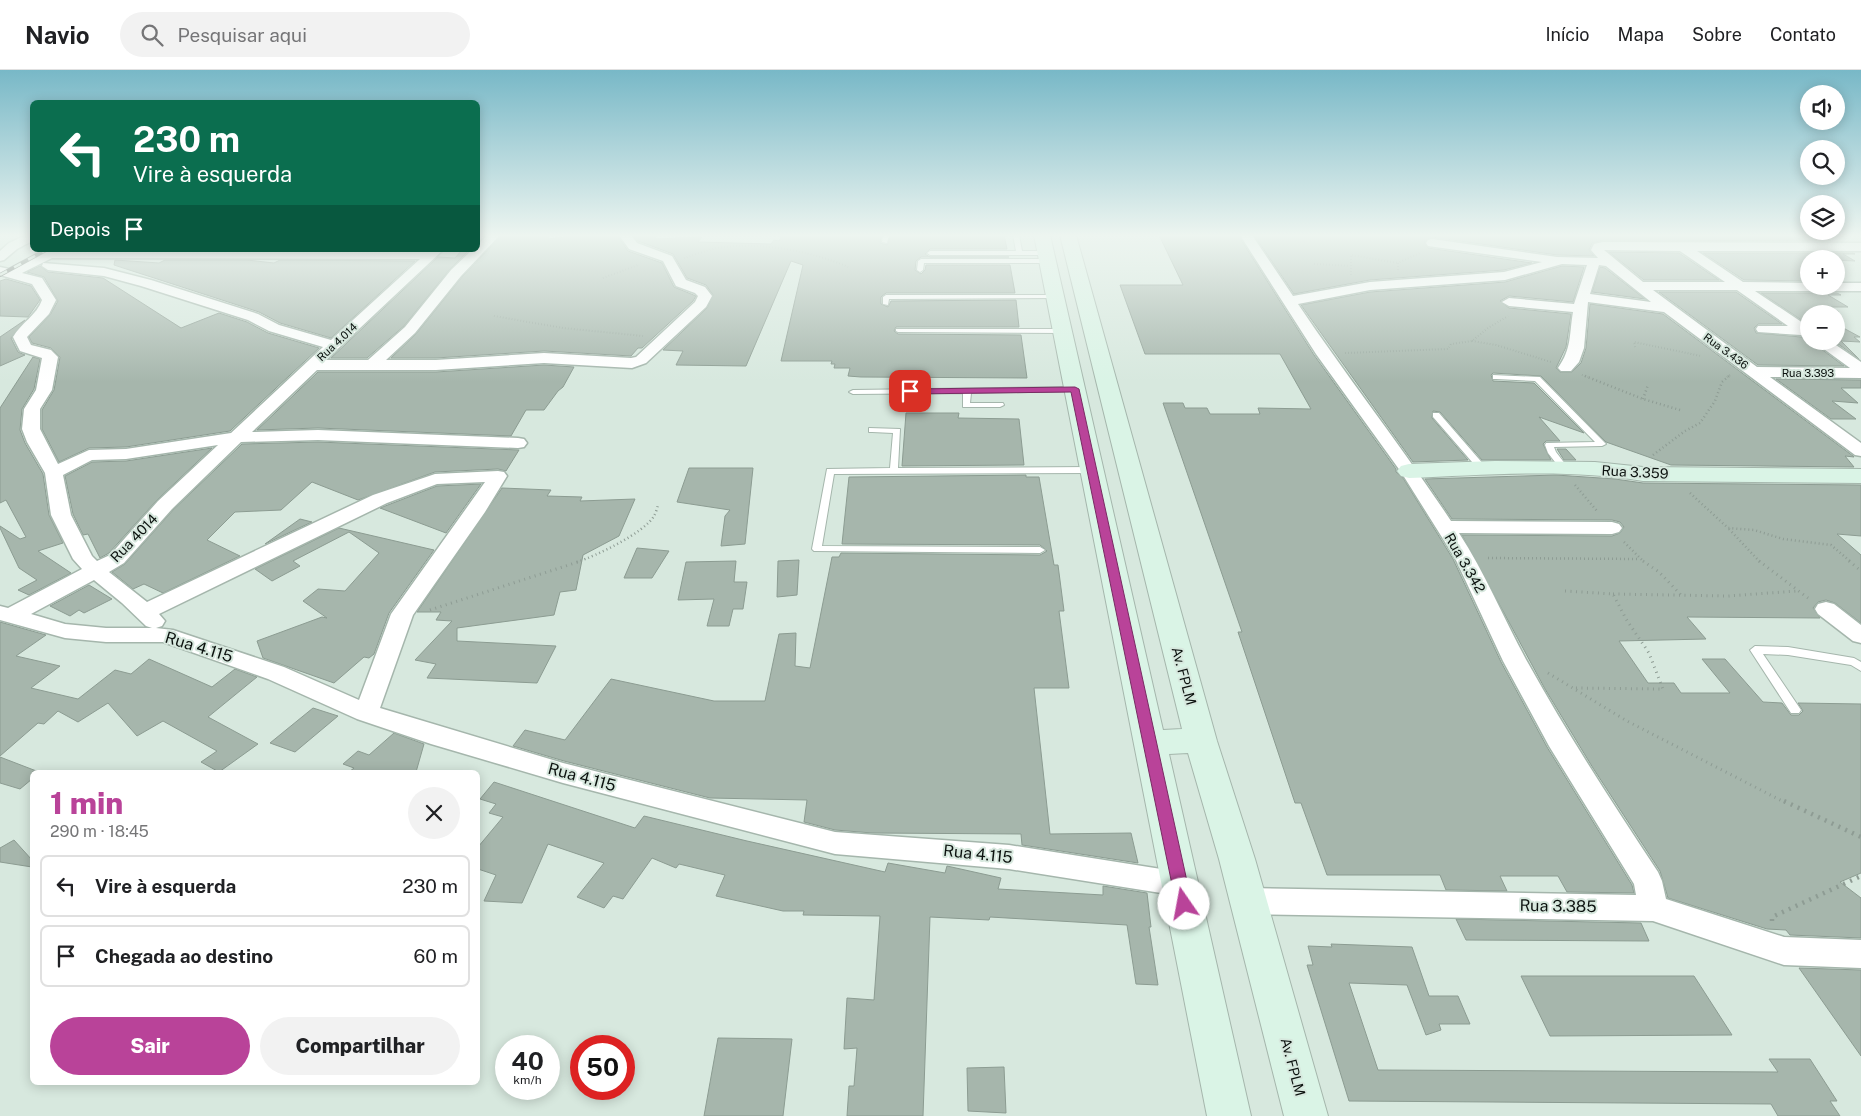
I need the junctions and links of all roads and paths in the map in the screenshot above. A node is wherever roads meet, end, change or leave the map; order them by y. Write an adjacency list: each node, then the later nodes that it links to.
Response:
1 (39, 284): 59 (street)
2 (149, 284): 31 (street)
3 (400, 284): 31 (street, Rua 4.014)
4 (447, 284): 37 (street)
5 (683, 284): 30 (street)
6 (1052, 284): 18 (main road)
7 (1081, 284): 85 (main road, Av. FPLM)
8 (1279, 284): 19 (street, Rua 3.342)
9 (1354, 284): 17 (path)
10 (1396, 284): 17 (street)
11 (1589, 284): 21 (street)
12 (1638, 284): 14 (street, Rua 3.436)
13 (1736, 284): 15 (street)
14 (1641, 286): 15 (street); 23 (street, Rua 3.436)
15 (1739, 286): 16 (street); 25 (street)
16 (1859, 288)
17 (1355, 289): 19 (street)
18 (1055, 297): 22 (lane); 28 (main road)
19 (1290, 301): 34 (street, Rua 3.342)
20 (1509, 302): 21 (street); 34 (path)
21 (1581, 303): 23 (street); 38 (street)
22 (886, 304)
23 (1667, 308): 35 (street, Rua 3.436)
24 (494, 316): 30 (path)
25 (1800, 327)
26 (1763, 329): 29 (street)
27 (898, 330): 28 (lane)
28 (1063, 331): 43 (main road)
29 (1800, 332)
30 (663, 338): 37 (street)
31 (333, 345): 36 (street, Rua 4.014)
32 (1635, 347): 35 (path)
33 (1832, 350): 40 (street)
34 (1324, 354): 58 (street, Rua 3.342)
35 (1739, 361): 39 (street, Rua 3.436)
36 (312, 365): 37 (street); 50 (street, Rua 4.014)
37 (371, 366)
38 (1566, 368)
39 (1754, 371): 40 (street, Rua 3.393); 52 (street, Rua 3.436); 57 (path)
40 (1861, 371)
41 (1496, 378): 54 (lane)
42 (1648, 385): 47 (path)
43 (1075, 389): 44 (lane); 56 (main road)
44 (966, 391): 45 (lane); 46 (lane)
45 (853, 392)
46 (1000, 405)
47 (1680, 410)
48 (1436, 415): 53 (lane)
49 (872, 430): 55 (lane)
50 (239, 437): 51 (street); 59 (street); 70 (street, Rua 4014)
51 (518, 443)
52 (1861, 451)
53 (1482, 468): 54 (main road, Rua 3.359); 58 (main road, Rua 3.359)
54 (1565, 469): 57 (main road, Rua 3.359)
55 (894, 470): 56 (lane); 66 (lane)
56 (1092, 470): 86 (main road)
57 (1621, 470): 60 (main road, Rua 3.359)
58 (1409, 471): 63 (street, Rua 3.342)
59 (54, 473): 70 (street)
60 (1670, 474): 61 (main road, Rua 3.359); 65 (path)
61 (1861, 476)
62 (658, 505): 76 (path)
63 (1444, 527): 64 (street); 67 (street, Rua 3.342)
64 (1612, 528)
65 (1728, 528): 69 (path); 72 (path)
66 (1040, 550)
67 (1465, 558): 68 (path); 80 (street, Rua 3.342)
68 (1640, 559)
69 (1861, 571)
70 (95, 572): 75 (street); 77 (street, Rua 4014)
71 (1565, 591): 73 (path)
72 (1797, 591): 73 (path); 74 (path)
73 (1613, 594): 82 (path)
74 (1826, 609): 79 (street)
75 (145, 612): 76 (street); 78 (street)
76 (402, 614): 84 (street)
77 (6, 615): 78 (street, Rua 4.115)
78 (165, 635): 84 (street, Rua 4.115)
79 (1861, 636)
80 (1515, 661): 82 (path); 91 (street, Rua 3.342)
81 (1861, 667): 83 (lane)
82 (1573, 688): 87 (path)
83 (1795, 710)
84 (366, 713): 89 (street, Rua 4.115)
85 (1201, 741): 86 (main road); 90 (main road, Av. FPLM)
86 (1150, 742): 89 (main road)
87 (1861, 837)
88 (1861, 876): 92 (path)
89 (1180, 884): 94 (main road)
90 (1248, 901): 91 (street, Rua 3.385); 95 (main road, Av. FPLM)
91 (1653, 908): 92 (street, Rua 3.385)
92 (1775, 947): 93 (street, Rua 3.385)
93 (1861, 954)
94 (1230, 1116)
95 (1306, 1116)

